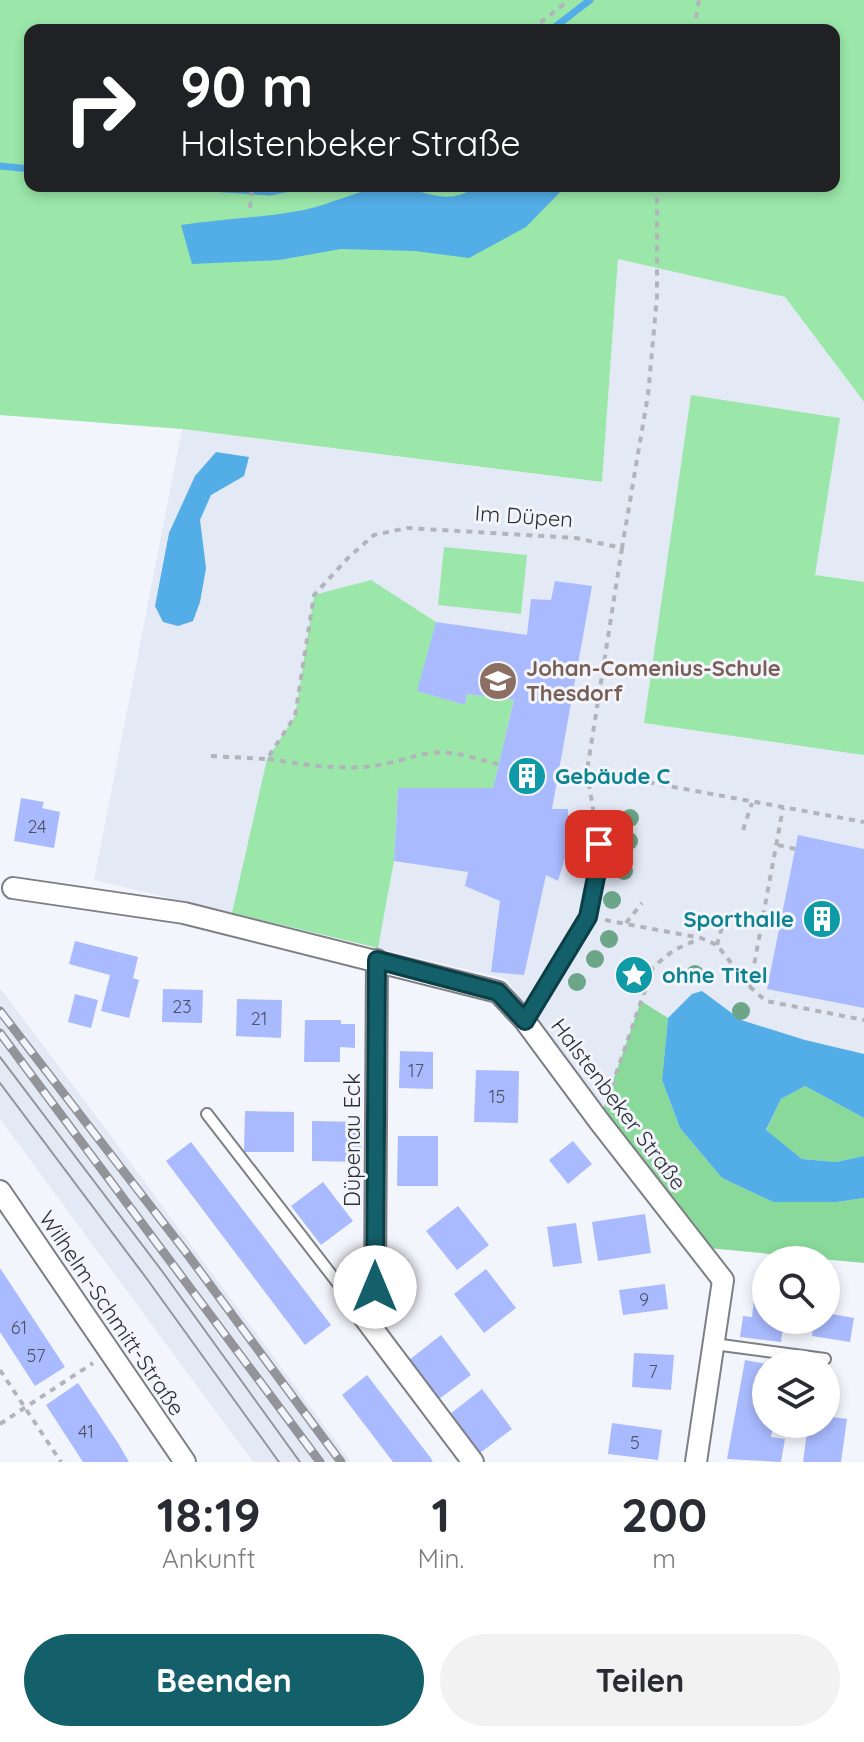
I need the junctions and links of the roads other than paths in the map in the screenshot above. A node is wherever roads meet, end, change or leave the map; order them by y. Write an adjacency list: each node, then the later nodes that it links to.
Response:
1 (599, 844): 4 (lane)
2 (7, 884): 3 (street, Halstenbeker Straße)
3 (377, 960): 4 (street, Halstenbeker Straße); 7 (street, Düpenau Eck)
4 (525, 1021): 8 (street, Halstenbeker Straße)
5 (207, 1114): 7 (lane)
6 (0, 1191): 10 (street, Wilhelm-Schmitt-Straße)
7 (354, 1304): 11 (street)
8 (714, 1344): 9 (lane); 12 (street, Halstenbeker Straße)
9 (758, 1350)
10 (185, 1462)
11 (473, 1462)
12 (696, 1462)

